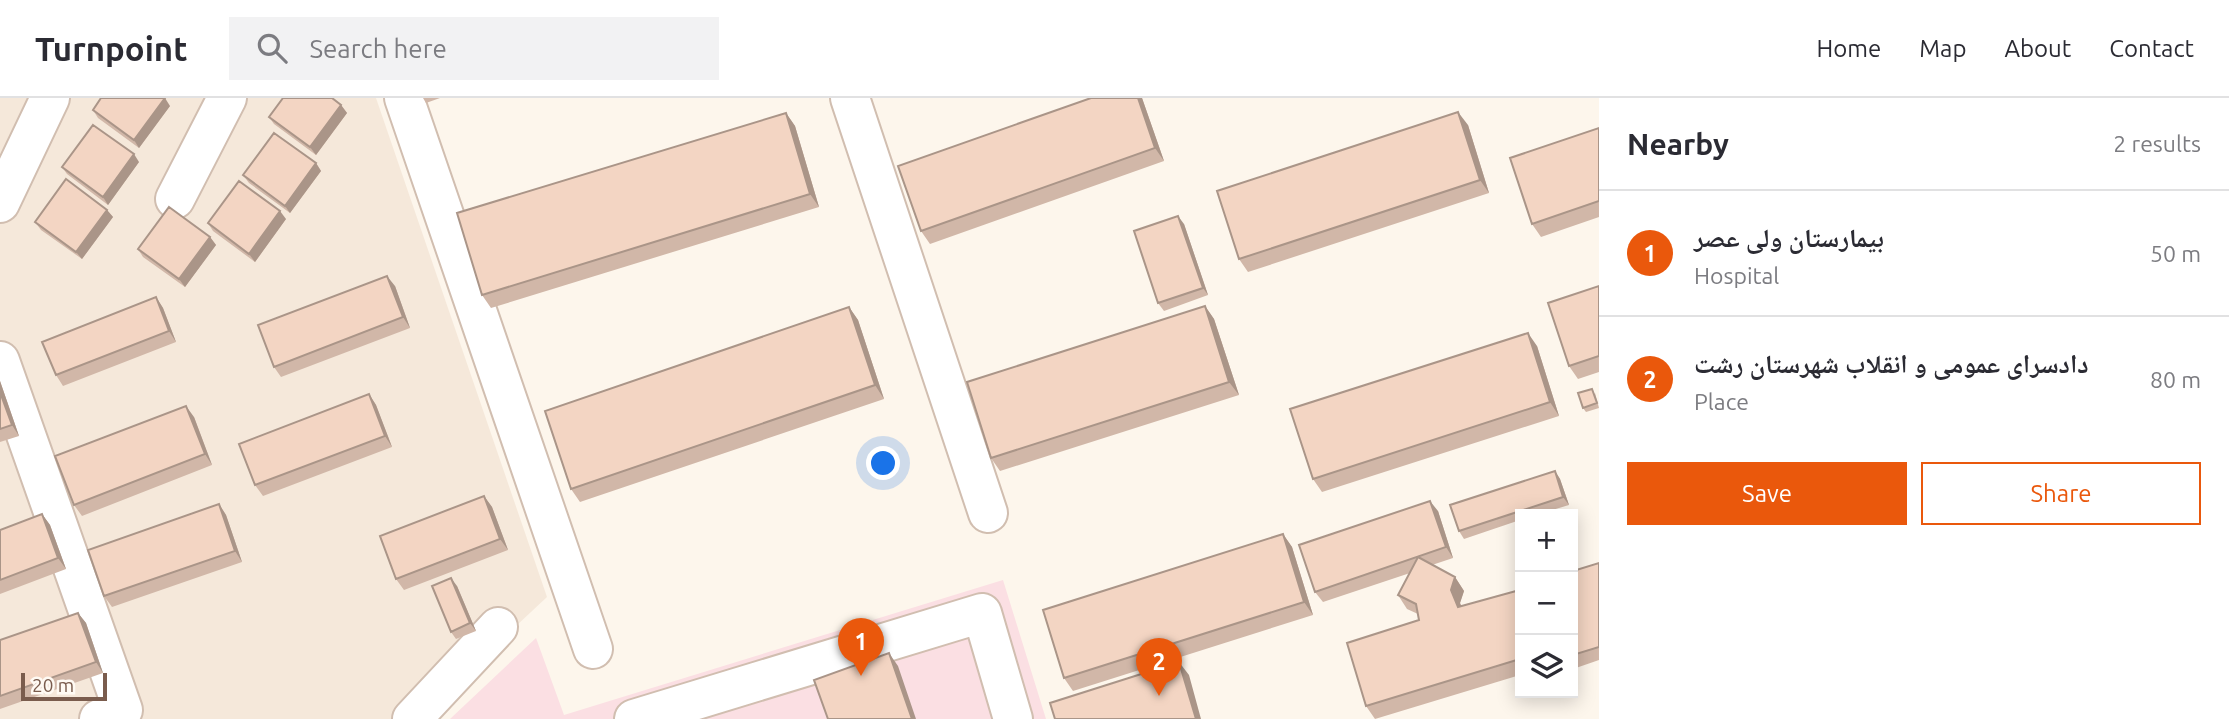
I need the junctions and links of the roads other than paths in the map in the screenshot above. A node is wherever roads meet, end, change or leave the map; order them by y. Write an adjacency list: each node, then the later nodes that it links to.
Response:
1 (50, 98): 6 (street)
2 (404, 98): 10 (street)
3 (850, 98): 8 (street)
4 (222, 100): 5 (street)
5 (175, 199)
6 (0, 203)
7 (0, 361): 11 (street)
8 (988, 513)
9 (498, 627): 12 (street)
10 (593, 649)
11 (116, 716)
12 (412, 719)
13 (634, 719): 14 (street)
14 (1013, 719)

